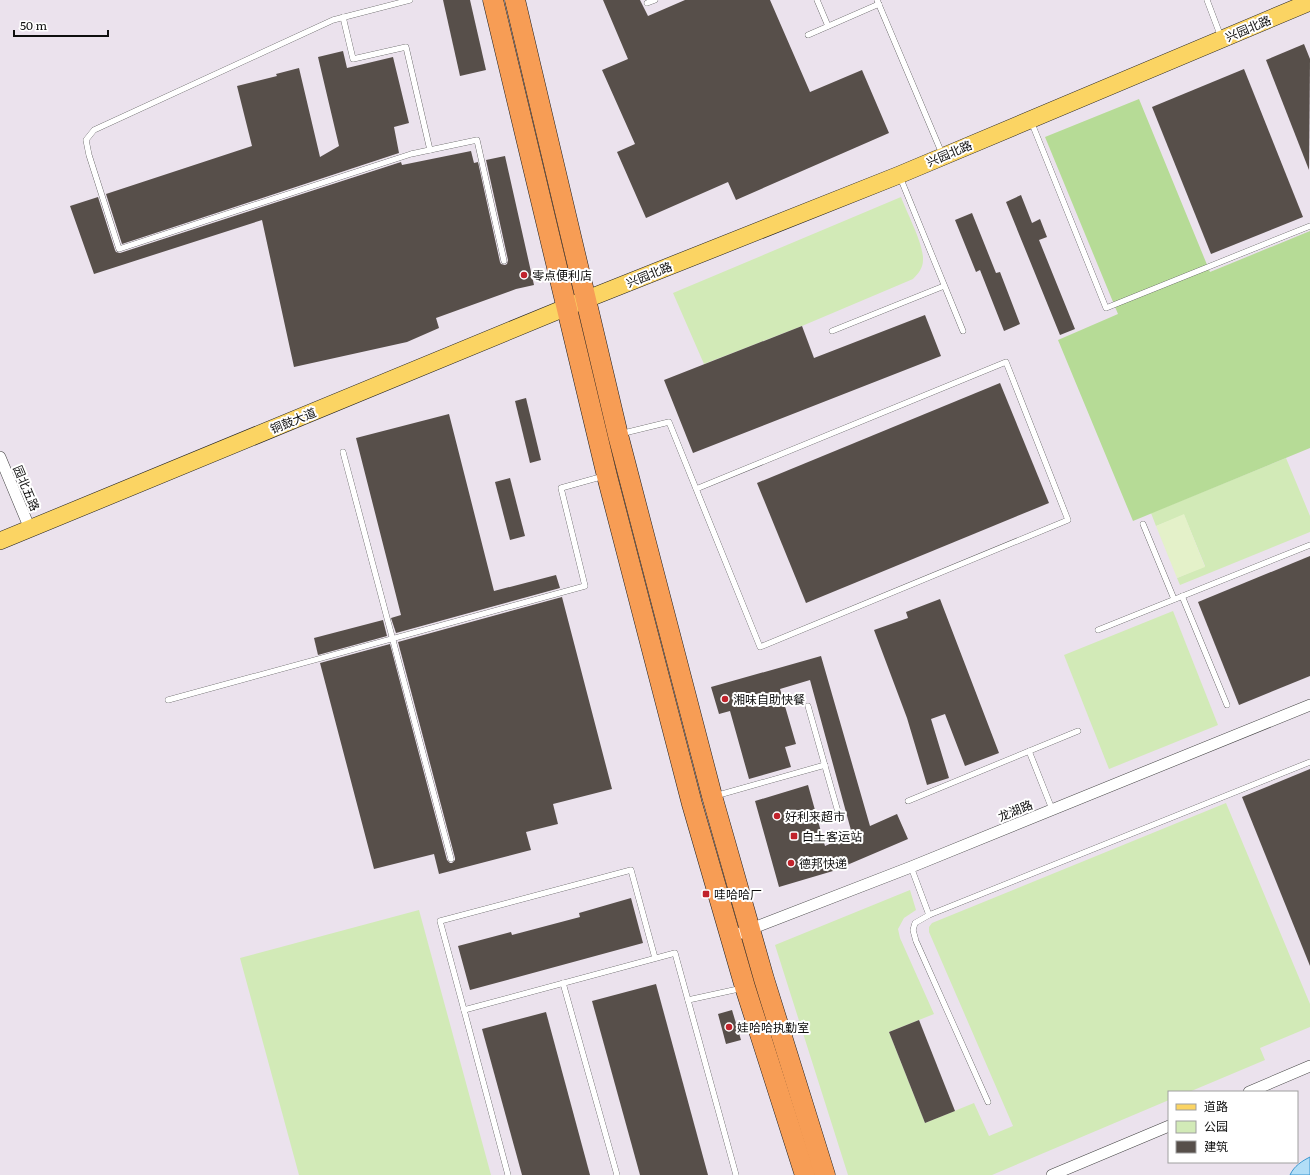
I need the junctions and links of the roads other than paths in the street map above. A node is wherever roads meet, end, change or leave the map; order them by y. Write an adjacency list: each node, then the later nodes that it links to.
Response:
1 (410, 0): 10 (lane)
2 (493, 0): 22 (highway)
3 (515, 0): 21 (highway)
4 (655, 0): 9 (lane)
5 (817, 0): 11 (lane)
6 (1206, 0): 13 (lane)
7 (878, 2): 11 (lane); 16 (lane)
8 (1310, 2): 13 (main road, 兴园北路)
9 (647, 3)
10 (343, 17): 15 (lane); 15 (lane)
11 (828, 26): 12 (lane)
12 (808, 35)
13 (1222, 39): 14 (main road, 兴园北路)
14 (1030, 119): 16 (main road, 兴园北路); 18 (lane)
15 (430, 150): 19 (lane)
16 (943, 156): 17 (main road, 兴园北路)
17 (900, 175): 20 (lane); 21 (main road, 兴园北路)
18 (1310, 226)
19 (504, 261)
20 (944, 286): 23 (lane); 24 (lane)
21 (586, 299): 22 (main road, 铜鼓大道); 25 (highway)
22 (567, 307): 28 (highway); 31 (main road, 铜鼓大道)
23 (832, 331)
24 (963, 331)
25 (618, 435): 29 (lane); 46 (highway)
26 (343, 452): 37 (lane)
27 (0, 457): 31 (street, 园北五路)
28 (607, 476): 37 (lane); 54 (highway)
29 (696, 489): 29 (lane)
30 (1143, 524): 35 (lane)
31 (30, 529): 32 (main road, 铜鼓大道)
32 (0, 541)
33 (1310, 545): 34 (lane)
34 (1182, 596): 35 (lane); 39 (lane)
35 (1174, 599): 36 (lane)
36 (1098, 630)
37 (393, 639): 38 (lane); 50 (lane)
38 (168, 700)
39 (1227, 705)
40 (1310, 705): 48 (street, 龙湖路)
41 (808, 706): 45 (lane)
42 (1078, 731): 43 (lane)
43 (1029, 751): 47 (lane); 48 (lane)
44 (1310, 762): 52 (lane)
45 (825, 765): 46 (lane); 49 (lane)
46 (712, 796): 53 (highway)
47 (908, 801)
48 (1052, 809): 51 (street, 龙湖路)
49 (840, 819)
50 (451, 859)
51 (911, 867): 52 (lane); 53 (street, 龙湖路)
52 (928, 915): 62 (lane)
53 (750, 930): 54 (street, 龙湖路); 68 (highway)
54 (730, 938): 57 (highway)
55 (655, 958): 56 (lane); 58 (lane); 59 (lane)
56 (564, 983): 59 (lane); 65 (lane)
57 (745, 987): 58 (lane); 67 (highway)
58 (688, 1000): 66 (lane)
59 (464, 1010): 64 (lane)
60 (1310, 1066): 61 (street)
61 (1251, 1091)
62 (988, 1102)
63 (1168, 1126): 69 (street)
64 (508, 1175)
65 (617, 1175)
66 (736, 1175)
67 (805, 1175)
68 (825, 1175)
69 (1052, 1175)

